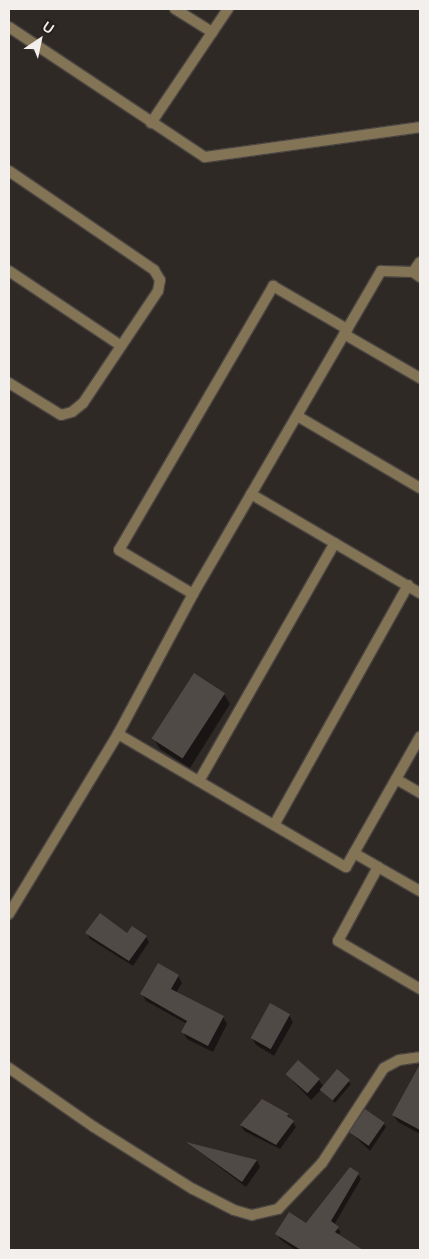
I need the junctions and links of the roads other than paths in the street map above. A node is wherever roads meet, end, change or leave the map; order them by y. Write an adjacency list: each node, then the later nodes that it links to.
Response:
1 (175, 9): 4 (street)
2 (228, 9): 4 (street)
3 (9, 27): 5 (street)
4 (212, 32): 5 (street)
5 (151, 123): 6 (street)
6 (420, 127)
7 (9, 170): 12 (street)
8 (420, 262): 10 (street)
9 (9, 271): 12 (street)
10 (417, 274): 11 (street)
11 (345, 332): 13 (street); 15 (street); 21 (street)
12 (120, 345): 14 (street)
13 (420, 378)
14 (9, 383)
15 (299, 417): 16 (street); 17 (street)
16 (420, 488)
17 (251, 494): 18 (street); 21 (street)
18 (335, 543): 19 (street); 25 (street)
19 (408, 586): 20 (street); 27 (street)
20 (420, 593)
21 (193, 594): 22 (street)
22 (118, 734): 25 (street); 31 (street)
23 (420, 737): 24 (street)
24 (396, 779): 26 (street); 28 (street)
25 (199, 781): 27 (street)
26 (420, 793)
27 (274, 825): 28 (street)
28 (354, 853): 29 (street)
29 (378, 867): 30 (street); 32 (street)
30 (420, 891)
31 (9, 914)
32 (420, 989)
33 (420, 1057): 34 (street)
34 (9, 1068)

